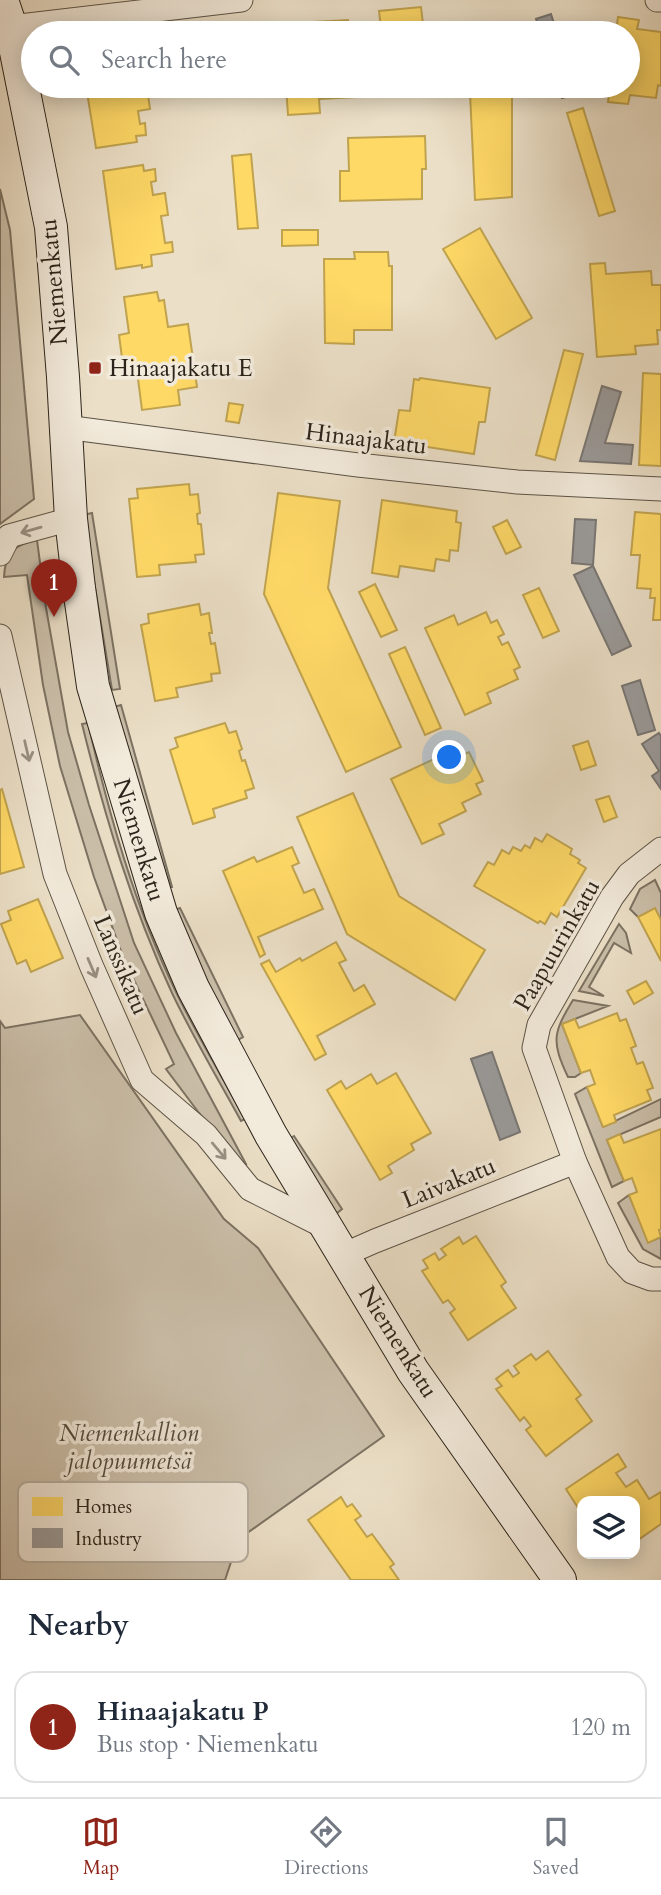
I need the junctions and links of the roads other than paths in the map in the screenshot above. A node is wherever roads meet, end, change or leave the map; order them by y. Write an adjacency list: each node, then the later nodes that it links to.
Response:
1 (241, 0): 2 (street)
2 (6, 14): 3 (street, Niemenkatu)
3 (21, 85)
4 (24, 98): 5 (street, Niemenkatu)
5 (65, 427): 6 (street, Hinaajakatu); 7 (street, Niemenkatu)
6 (661, 489)
7 (71, 519): 8 (street, one-way to 8); 12 (street, Niemenkatu)
8 (0, 554)
9 (0, 636): 12 (street, Lanssikatu, one-way to 12)
10 (661, 849): 11 (street, Paapuurinkatu)
11 (575, 1161): 13 (street, Laivakatu); 14 (street, Paapuurinkatu)
12 (327, 1228): 13 (street, Niemenkatu)
13 (343, 1255): 15 (street, Niemenkatu)
14 (661, 1279)
15 (560, 1580)

